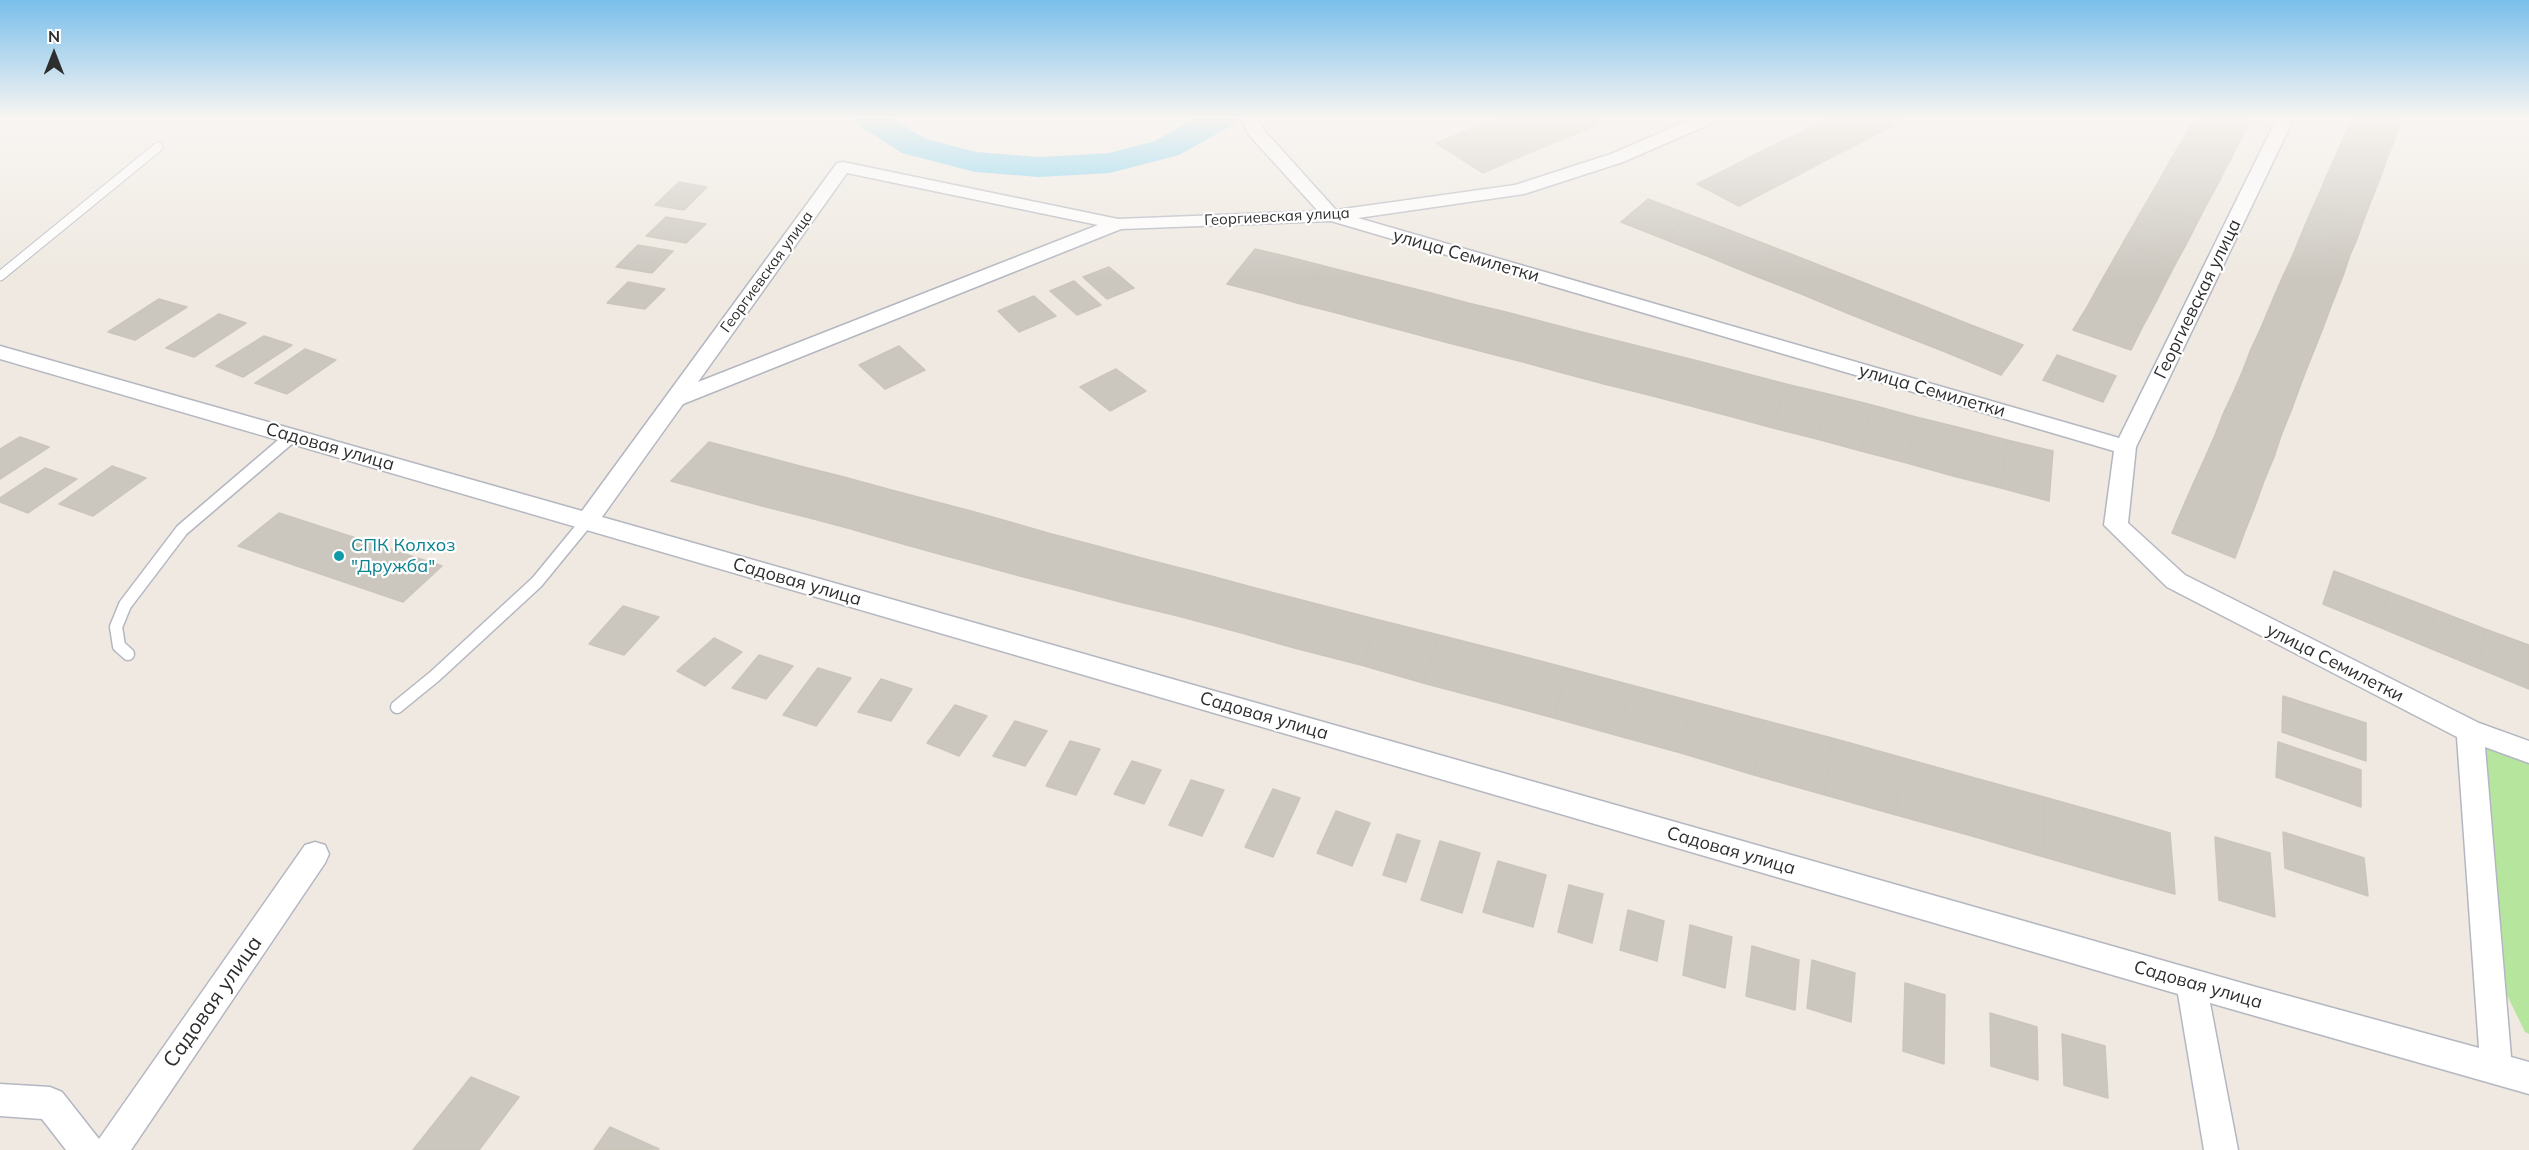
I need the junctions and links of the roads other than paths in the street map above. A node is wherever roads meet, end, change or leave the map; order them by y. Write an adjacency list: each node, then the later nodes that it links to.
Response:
1 (128, 172): 9 (lane)
2 (840, 172): 11 (street, Георгиевская улица)
3 (866, 172): 8 (street, Георгиевская улица)
4 (1293, 172): 7 (street)
5 (1575, 172): 7 (street, Георгиевская улица)
6 (2260, 172): 13 (street, Георгиевская улица)
7 (1332, 216): 8 (street, Георгиевская улица); 13 (street, улица Семилетки)
8 (1118, 224): 11 (street, Георгиевская улица)
9 (0, 276)
10 (0, 352): 12 (street, Садовая улица)
11 (673, 400): 14 (street, Георгиевская улица)
12 (292, 436): 14 (street, Садовая улица); 15 (lane)
13 (2125, 447): 17 (street, улица Семилетки)
14 (587, 521): 16 (lane); 20 (street, Садовая улица)
15 (128, 654)
16 (397, 706)
17 (2470, 731): 18 (street, улица Семилетки); 21 (street)
18 (2529, 752)
19 (315, 854): 25 (street, Садовая улица)
20 (2191, 983): 21 (street, Садовая улица); 26 (street)
21 (2496, 1069): 22 (street, Садовая улица)
22 (2529, 1078)
23 (0, 1100): 24 (street)
24 (87, 1150)
25 (111, 1150)
26 (2221, 1150)

